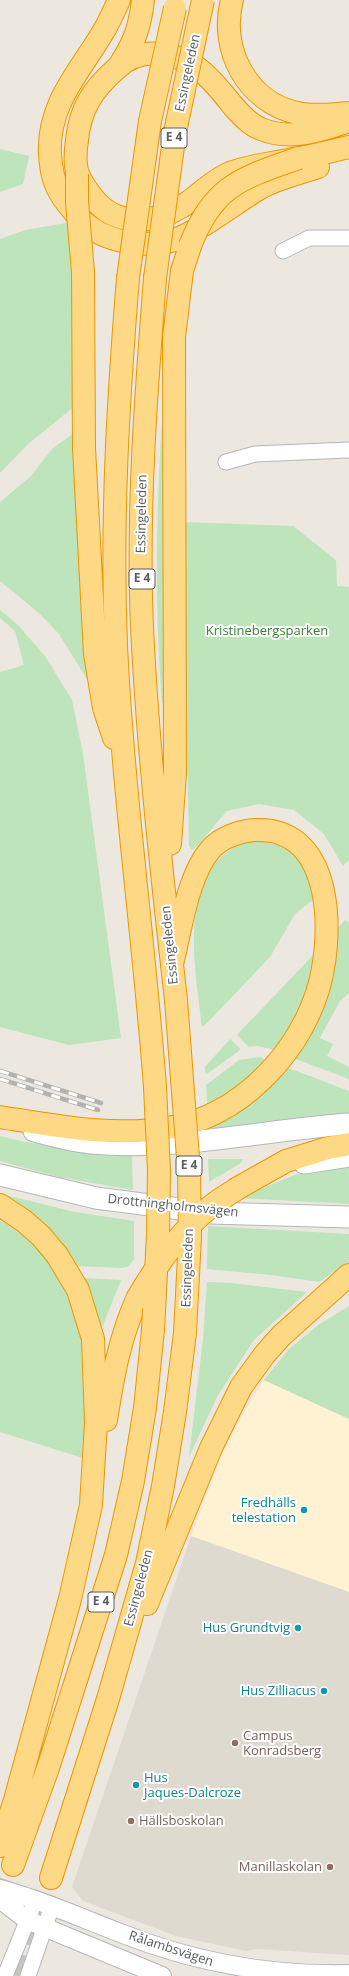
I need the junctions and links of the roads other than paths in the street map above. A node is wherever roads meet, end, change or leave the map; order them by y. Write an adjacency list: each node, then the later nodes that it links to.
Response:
1 (119, 0): 11 (highway)
2 (143, 0): 6 (highway)
3 (176, 0): 17 (highway, Essingeleden / E 4, bridge)
4 (203, 0): 18 (highway, Essingeleden / E 4, bridge)
5 (232, 0): 7 (highway)
6 (122, 63): 8 (highway, bridge); 12 (highway)
7 (349, 113)
8 (349, 121)
9 (349, 147): 10 (highway)
10 (299, 158): 12 (highway, bridge); 18 (highway, bridge)
11 (349, 158)
12 (77, 174): 17 (highway, bridge)
13 (349, 238): 14 (street)
14 (283, 251)
15 (349, 450): 16 (street)
16 (226, 462)
17 (124, 771): 35 (highway, Essingeleden / E 4, bridge)
18 (163, 879): 19 (highway, Essingeleden / E 4)
19 (172, 964): 20 (highway); 33 (highway, Essingeleden / E 4, bridge)
20 (0, 1117)
21 (0, 1122): 22 (main road)
22 (349, 1124)
23 (349, 1144): 26 (highway)
24 (349, 1156): 26 (main road)
25 (0, 1175): 28 (main road, Drottningholmsvägen)
26 (258, 1176): 32 (highway, bridge)
27 (0, 1205): 32 (highway)
28 (349, 1217)
29 (349, 1275): 31 (highway)
30 (349, 1286): 31 (highway)
31 (327, 1296): 33 (highway)
32 (91, 1506): 34 (highway)
33 (108, 1700): 36 (highway, Essingeleden / E 4)
34 (0, 1846)
35 (13, 1865)
36 (51, 1878)
37 (0, 1889): 38 (street, Rålambsvägen)
38 (36, 1899): 40 (street, Rålambsvägen); 41 (street)
39 (0, 1900): 41 (street, Rålambsvägen)
40 (52, 1906): 42 (street); 43 (street, Rålambsvägen)
41 (27, 1920): 42 (street, Rålambsvägen); 44 (street)
42 (45, 1928): 45 (street); 46 (street, Rålambsvägen)
43 (349, 1974)
44 (5, 1976)
45 (28, 1976)
46 (162, 1976)

